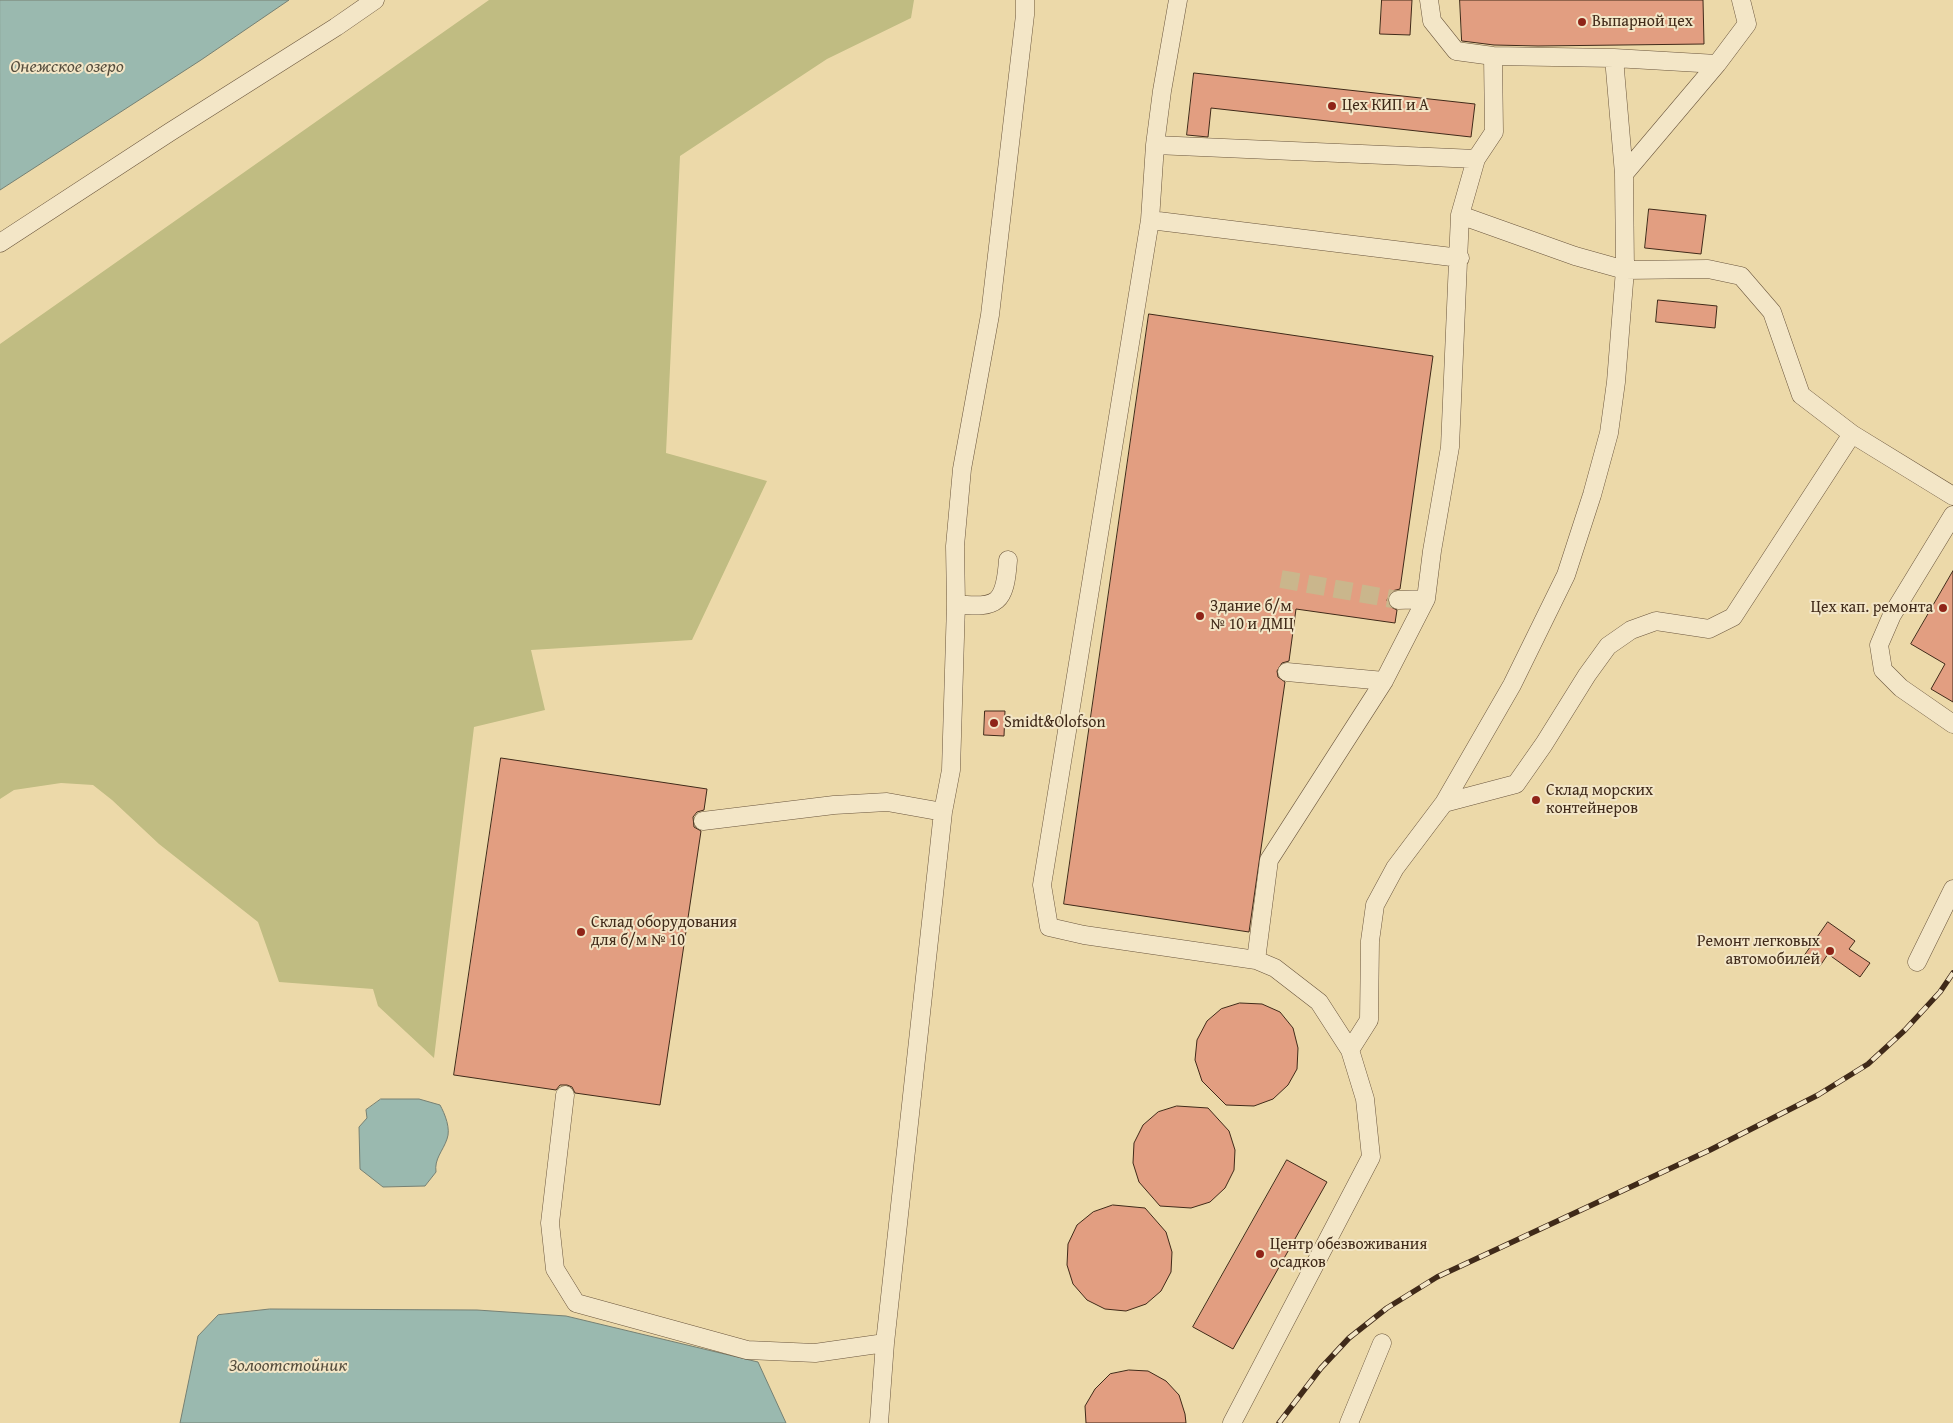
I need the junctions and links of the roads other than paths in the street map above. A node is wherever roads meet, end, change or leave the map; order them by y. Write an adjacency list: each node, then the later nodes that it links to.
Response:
1 (375, 0): 14 (lane)
2 (1025, 0): 23 (lane)
3 (1178, 0): 9 (lane)
4 (1429, 0): 6 (lane)
5 (1741, 0): 8 (lane)
6 (1494, 56): 7 (lane); 10 (lane)
7 (1614, 58): 8 (lane); 11 (lane)
8 (1717, 64): 11 (lane)
9 (1155, 145): 10 (lane); 13 (lane)
10 (1476, 158): 12 (lane)
11 (1624, 174): 16 (lane)
12 (1460, 215): 15 (lane); 16 (lane)
13 (1150, 220): 15 (lane); 31 (lane)
14 (0, 243)
15 (1460, 258): 21 (lane)
16 (1626, 270): 17 (lane); 27 (lane)
17 (1852, 434): 18 (lane); 27 (lane)
18 (1953, 496)
19 (1953, 515): 26 (lane)
20 (1008, 560): 23 (lane)
21 (1426, 599): 22 (lane); 25 (lane)
22 (1398, 600)
23 (956, 604): 28 (lane)
24 (1287, 672): 25 (lane)
25 (1384, 681): 31 (lane)
26 (1953, 724)
27 (1444, 803): 33 (lane)
28 (943, 812): 29 (lane); 35 (lane)
29 (703, 821)
30 (1953, 889): 32 (lane)
31 (1256, 960): 33 (lane)
32 (1917, 962)
33 (1350, 1050): 38 (lane)
34 (565, 1095): 35 (lane)
35 (885, 1343): 37 (lane)
36 (1382, 1343): 39 (lane)
37 (879, 1423)
38 (1232, 1423)
39 (1350, 1423)

